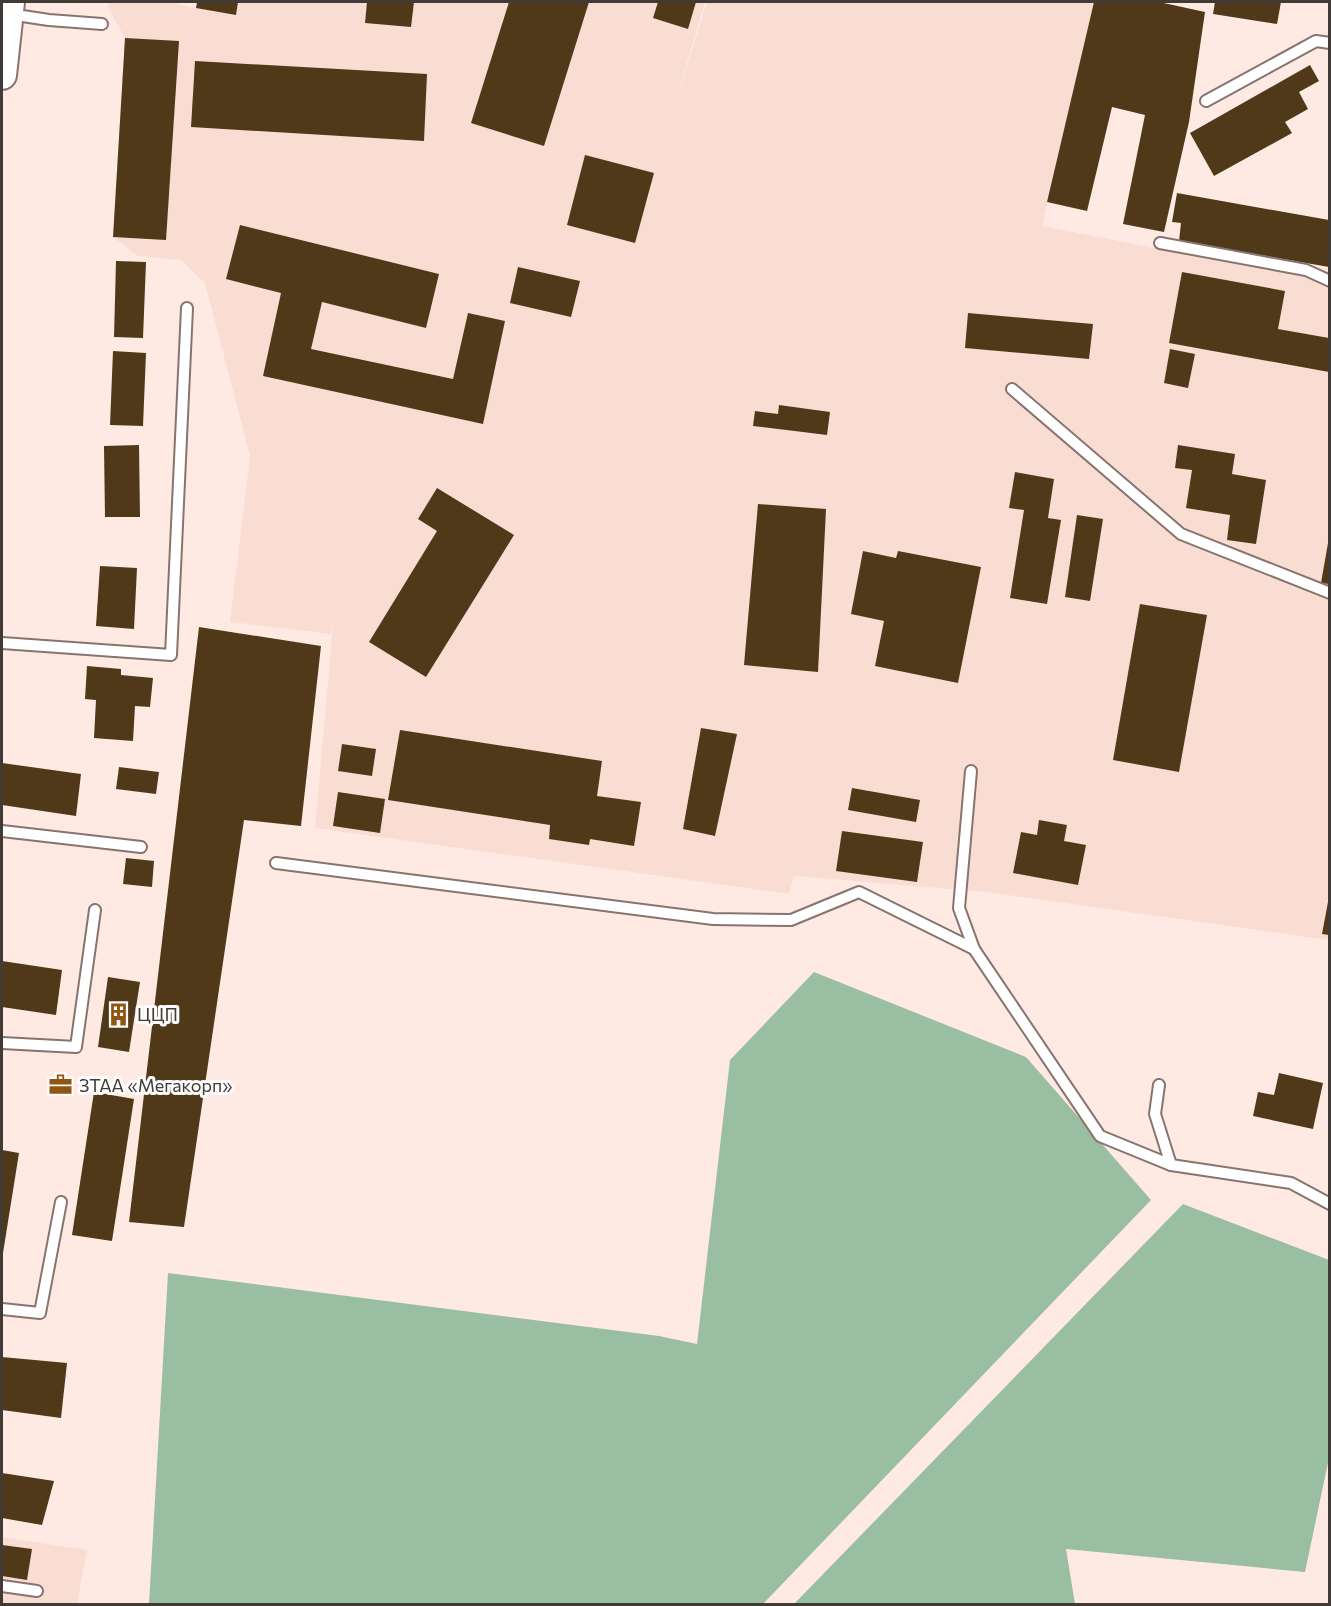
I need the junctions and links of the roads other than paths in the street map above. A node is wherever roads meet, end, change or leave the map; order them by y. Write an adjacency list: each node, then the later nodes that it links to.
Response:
1 (9, 8): 2 (lane); 4 (main road)
2 (102, 24)
3 (1329, 43): 5 (lane)
4 (2, 75)
5 (1206, 101)
6 (1160, 243): 7 (lane)
7 (1329, 281)
8 (187, 308): 11 (lane)
9 (1012, 389): 10 (lane)
10 (1329, 593)
11 (2, 643)
12 (971, 771): 17 (lane)
13 (2, 831): 14 (lane)
14 (141, 847)
15 (276, 863): 17 (lane)
16 (95, 910): 18 (lane)
17 (974, 949): 20 (lane)
18 (2, 1043)
19 (1159, 1085): 20 (lane)
20 (1171, 1165): 22 (lane)
21 (61, 1202): 23 (lane)
22 (1329, 1204)
23 (2, 1309)
24 (2, 1586): 25 (lane)
25 (37, 1591)

